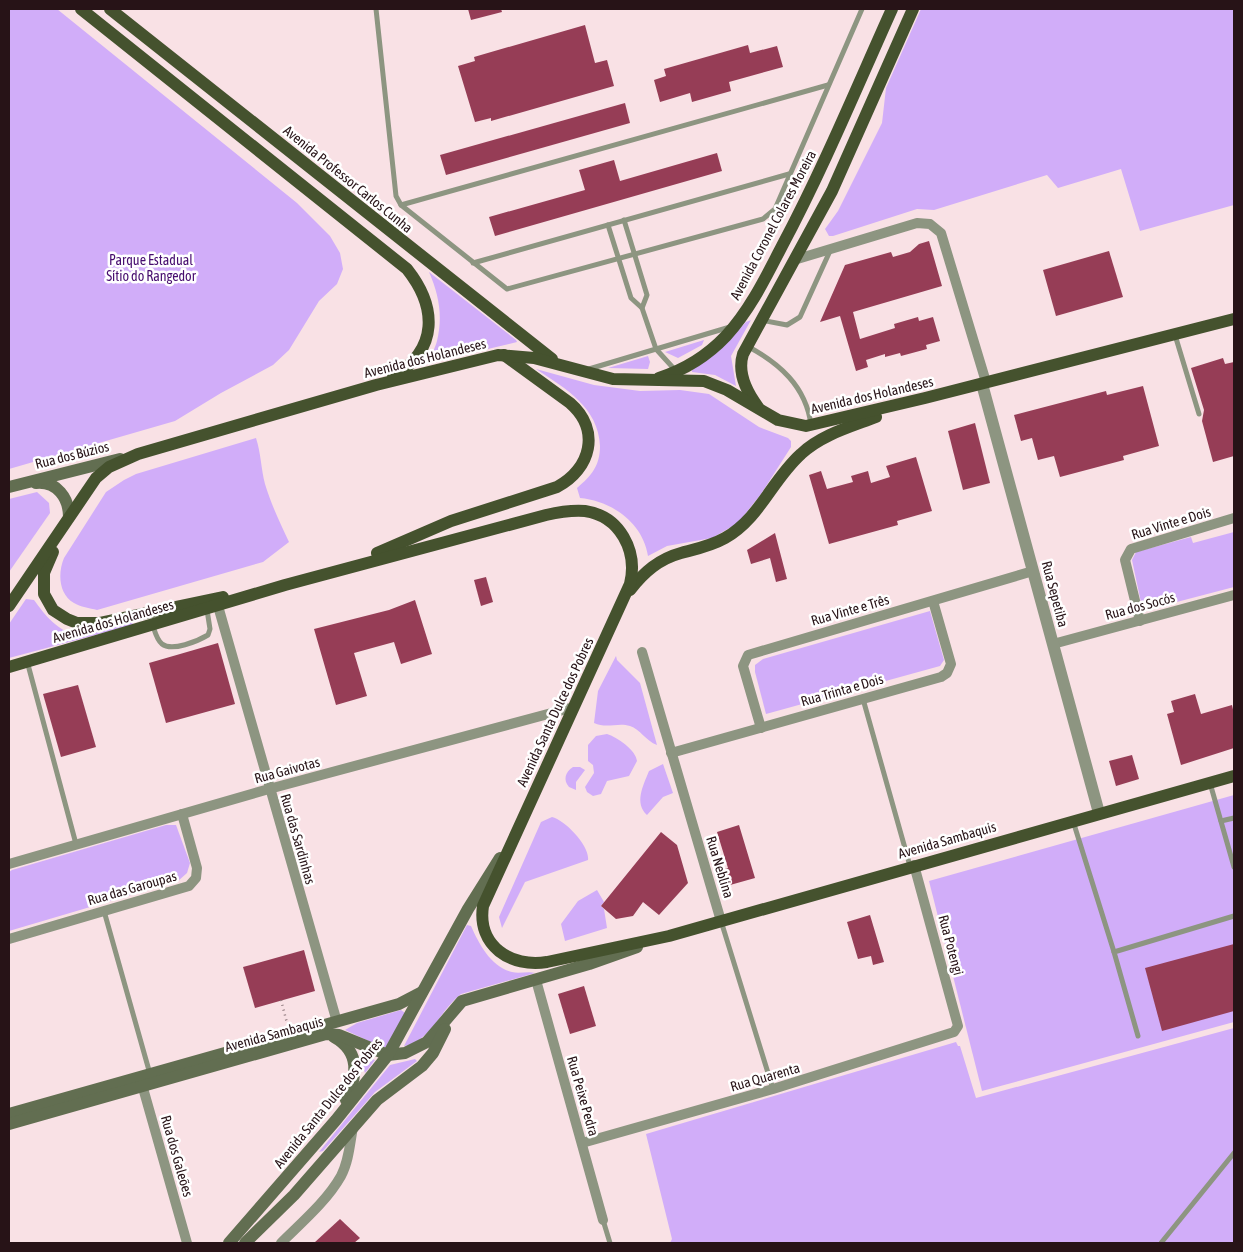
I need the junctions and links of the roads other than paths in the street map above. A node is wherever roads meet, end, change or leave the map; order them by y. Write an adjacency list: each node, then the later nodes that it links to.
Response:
1 (81, 9): 30 (main road)
2 (110, 9): 25 (main road, Avenida Professor Carlos Cunha)
3 (376, 9): 9 (lane)
4 (862, 9): 7 (lane)
5 (892, 9): 20 (main road, Avenida Coronel Colares Moreira)
6 (913, 9): 15 (main road)
7 (828, 85): 8 (lane); 9 (lane)
8 (789, 174): 10 (lane); 13 (lane)
9 (401, 205): 16 (lane)
10 (624, 220): 11 (lane); 13 (lane)
11 (608, 225): 14 (lane); 16 (lane)
12 (830, 250): 15 (street); 19 (lane); 29 (street)
13 (635, 254): 14 (lane); 17 (lane)
14 (619, 259): 16 (lane); 17 (lane)
15 (794, 260): 19 (main road)
16 (474, 263)
17 (642, 308): 23 (lane)
18 (1234, 319): 21 (main road, Avenida dos Holandeses)
19 (761, 320): 22 (main road)
20 (735, 326): 23 (lane); 26 (main road, Avenida Coronel Colares Moreira)
21 (1175, 334): 29 (main road, Avenida dos Holandeses); 33 (lane)
22 (746, 346): 32 (main road); 34 (lane)
23 (656, 349): 25 (lane); 26 (lane)
24 (504, 355): 25 (main road, Avenida dos Holandeses); 30 (main road, Avenida dos Holandeses); 39 (main road)
25 (575, 370): 28 (main road, Avenida dos Holandeses)
26 (676, 371): 27 (lane); 28 (main road, Avenida Coronel Colares Moreira)
27 (687, 380): 28 (main road, Avenida dos Holandeses); 32 (main road, Avenida dos Holandeses)
28 (644, 382)
29 (984, 383): 31 (main road, Avenida dos Holandeses); 40 (street, Rua Sepetiba)
30 (376, 385): 35 (main road, Avenida dos Holandeses)
31 (925, 398): 34 (main road, Avenida dos Holandeses); 42 (main road)
32 (760, 410): 34 (main road, Avenida dos Holandeses)
33 (1199, 414)
34 (811, 426)
35 (138, 454): 36 (main road, Rua dos Búzios); 37 (main road, Avenida dos Holandeses)
36 (11, 486): 37 (main road, Rua dos Búzios)
37 (69, 517): 41 (main road); 45 (main road, Avenida dos Holandeses)
38 (1234, 518): 47 (street, Rua Vinte e Dois)
39 (340, 570): 41 (main road, Avenida dos Holandeses); 42 (main road, Avenida dos Holandeses)
40 (1033, 571): 44 (street, Rua Vinte e Três); 49 (street, Rua Sepetiba)
41 (285, 585): 46 (main road, Avenida dos Holandeses)
42 (626, 595): 54 (main road, Avenida Santa Dulce dos Pobres)
43 (1234, 595): 47 (street, Rua dos Socós)
44 (933, 600): 53 (street, Rua Trinta e Dois); 55 (street, Rua Vinte e Três)
45 (9, 606)
46 (212, 607): 48 (main road, Avenida dos Holandeses); 48 (lane); 59 (street, Rua das Sardinhas)
47 (1140, 621): 49 (street, Rua dos Socós)
48 (153, 626): 51 (main road, Avenida dos Holandeses)
49 (1053, 644): 60 (street, Rua Sepetiba)
50 (642, 652): 56 (street, Rua Neblina)
51 (27, 662): 52 (main road, Avenida dos Holandeses); 66 (lane)
52 (9, 667)
53 (863, 699): 55 (street, Rua Trinta e Dois); 69 (lane, Rua Potengi)
54 (574, 707): 59 (street, Rua Gaivotas); 65 (main road, Avenida Santa Dulce dos Pobres)
55 (762, 728): 56 (street, Rua Trinta e Dois)
56 (671, 753): 74 (street, Rua Neblina)
57 (1234, 776): 58 (main road, Avenida Sambaquis)
58 (1210, 782): 60 (main road, Avenida Sambaquis); 64 (lane)
59 (269, 789): 61 (street, Rua Gaivotas); 81 (street, Rua das Sardinhas)
60 (1100, 813): 63 (main road, Avenida Sambaquis)
61 (182, 814): 66 (street, Rua Gaivotas); 71 (street, Rua das Garoupas)
62 (1234, 818): 64 (lane)
63 (1073, 820): 69 (main road, Avenida Sambaquis); 77 (lane)
64 (1221, 821): 67 (lane)
65 (511, 842): 72 (main road, Avenida Santa Dulce dos Pobres); 79 (main road, Avenida Santa Dulce dos Pobres)
66 (76, 844): 68 (street, Rua Gaivotas)
67 (1233, 858): 70 (lane)
68 (9, 864)
69 (912, 865): 74 (main road, Avenida Sambaquis); 82 (street, Rua Potengi)
70 (1234, 867)
71 (104, 911): 76 (street, Rua das Garoupas); 86 (lane, Rua dos Galeões)
72 (482, 916): 75 (main road, Avenida Sambaquis)
73 (1234, 916): 77 (lane)
74 (721, 921): 75 (main road, Avenida Sambaquis); 87 (lane, Rua Neblina)
75 (668, 936): 78 (main road, Avenida Sambaquis)
76 (9, 938)
77 (1114, 952): 84 (lane)
78 (536, 980): 80 (main road, Avenida Sambaquis); 92 (street, Rua Peixe Pedra)
79 (424, 990): 81 (main road, Avenida Sambaquis); 85 (main road, Avenida Santa Dulce dos Pobres)
80 (454, 1009): 85 (main road, Avenida Sambaquis); 91 (main road)
81 (337, 1022): 86 (main road, Avenida Sambaquis)
82 (954, 1032): 87 (street, Rua Quarenta)
83 (322, 1035): 85 (main road, Avenida Sambaquis); 86 (main road, Avenida Sambaquis); 89 (main road)
84 (1138, 1036)
85 (388, 1055): 89 (main road, Avenida Santa Dulce dos Pobres)
86 (144, 1079): 88 (main road, Avenida Sambaquis); 90 (main road, Avenida Sambaquis); 95 (street, Rua dos Galeões)
87 (773, 1089): 92 (street, Rua Quarenta)
88 (9, 1114)
89 (336, 1120): 96 (main road, Avenida Santa Dulce dos Pobres)
90 (9, 1124)
91 (354, 1125): 97 (main road); 98 (street)
92 (582, 1143): 94 (street, Rua Peixe Pedra)
93 (1234, 1153): 100 (lane)
94 (603, 1220): 99 (lane)
95 (187, 1243)
96 (229, 1243)
97 (245, 1243)
98 (281, 1243)
99 (610, 1243)
100 (1161, 1243)

